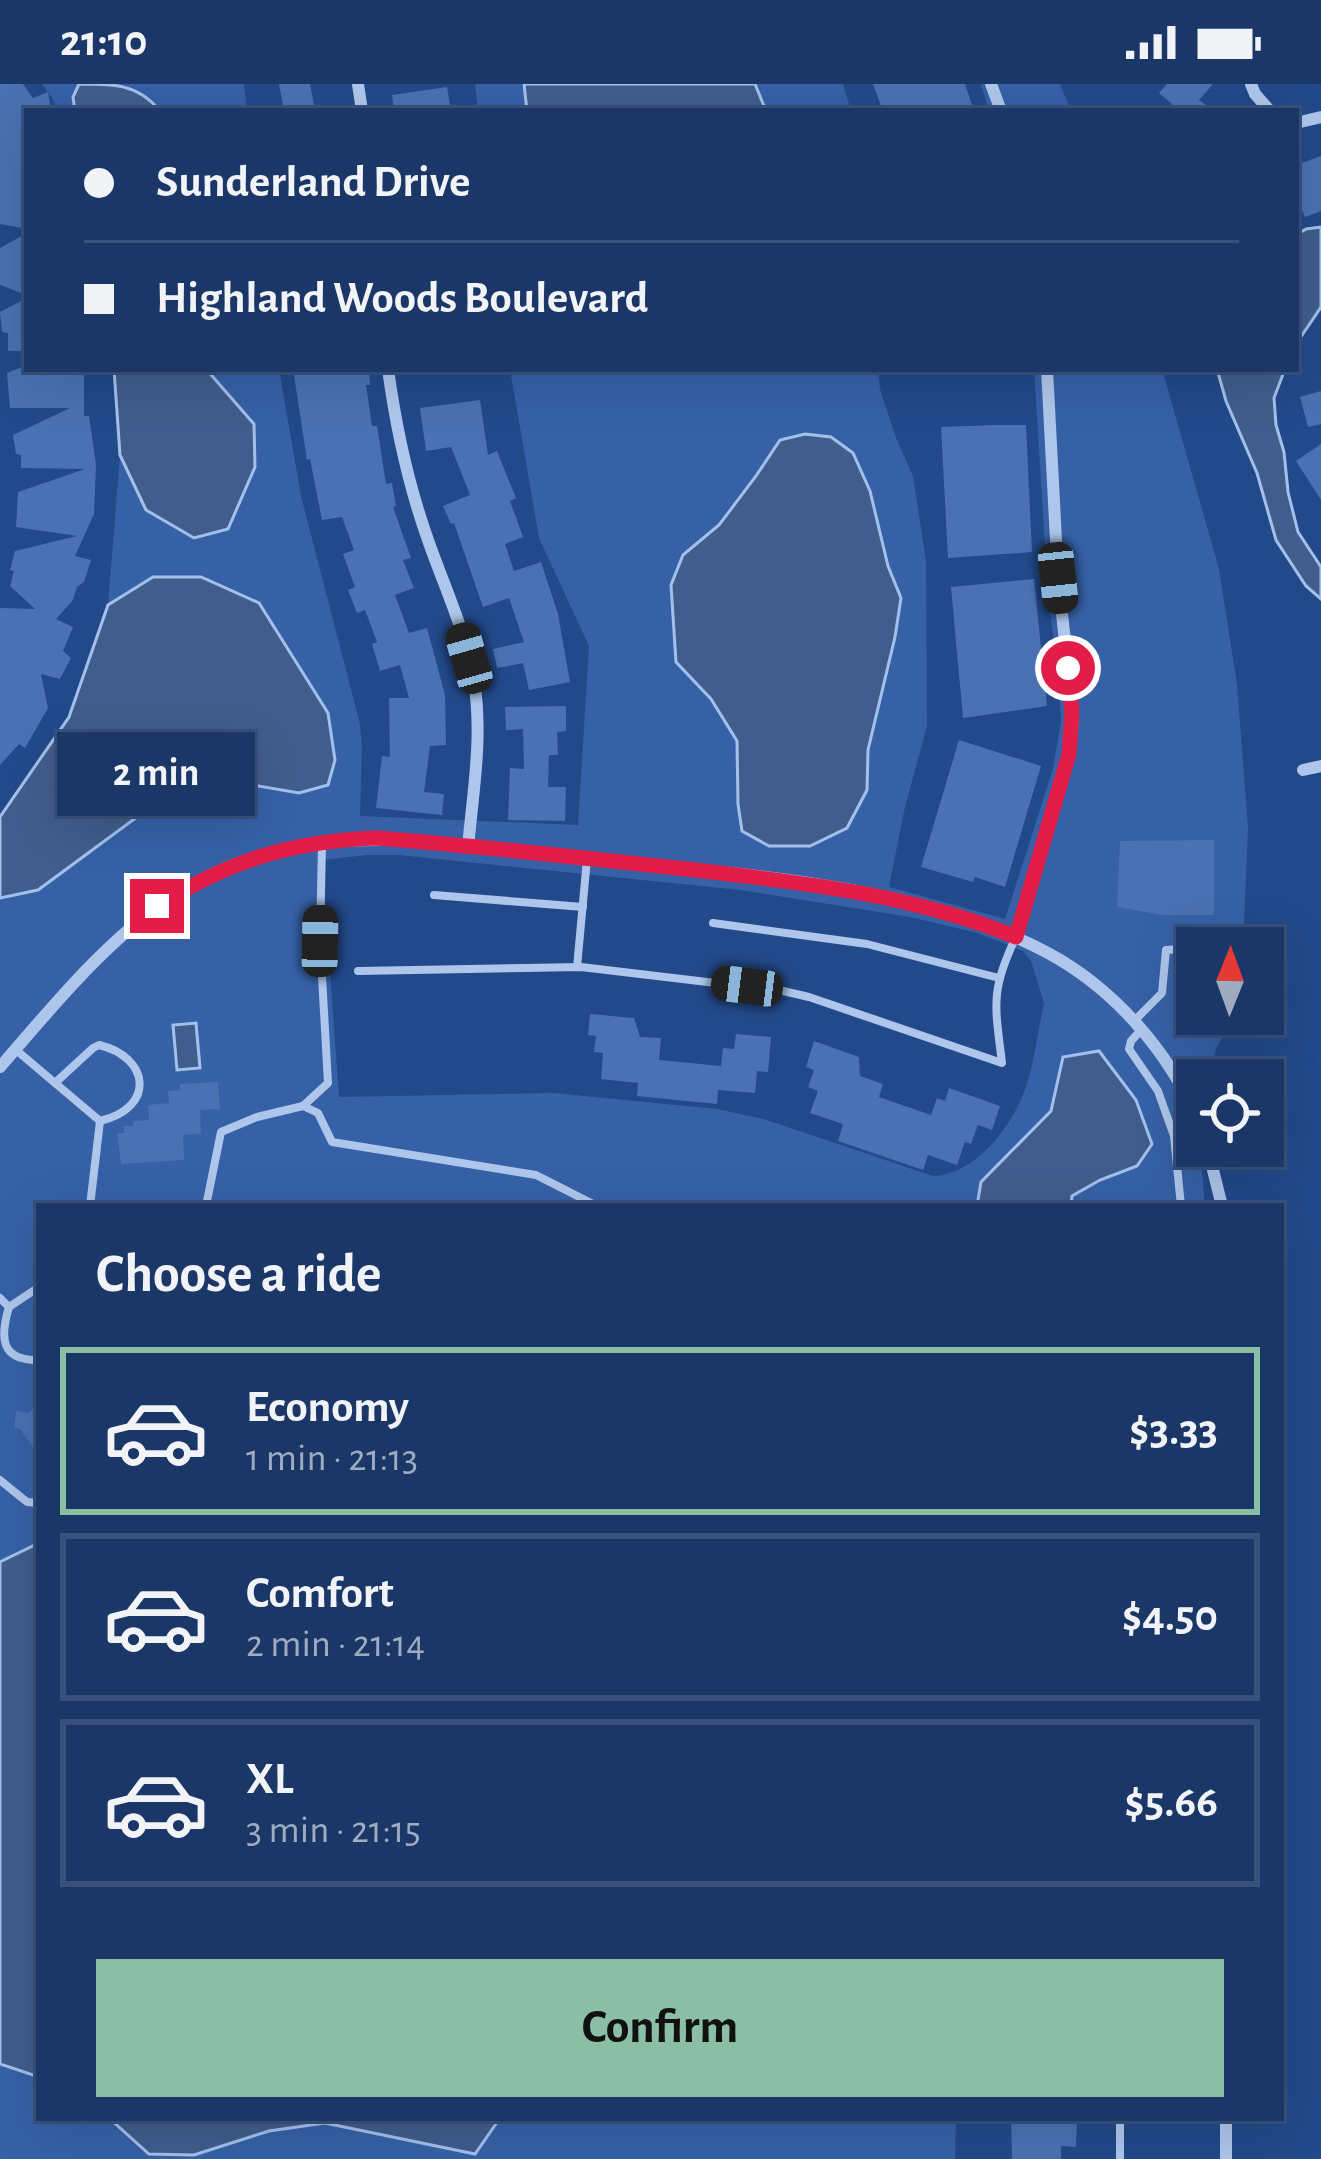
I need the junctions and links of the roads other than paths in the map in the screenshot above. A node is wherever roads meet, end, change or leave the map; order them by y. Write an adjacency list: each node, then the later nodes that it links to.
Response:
1 (388, 372): 6 (street)
2 (1047, 372): 11 (street)
3 (1321, 766): 4 (street)
4 (1303, 770)
5 (322, 842): 6 (street); 17 (street); 21 (lane)
6 (468, 847): 7 (street)
7 (587, 859): 9 (lane); 11 (street)
8 (434, 895): 9 (lane)
9 (583, 907): 13 (lane)
10 (713, 923): 15 (lane)
11 (1016, 937): 15 (lane); 16 (street)
12 (1176, 949): 16 (lane)
13 (578, 967): 14 (lane); 15 (lane)
14 (358, 970)
15 (999, 978)
16 (1137, 1026): 19 (street); 27 (lane)
17 (16, 1050): 18 (street); 20 (lane)
18 (0, 1067)
19 (1176, 1078)
20 (55, 1083): 22 (lane); 22 (lane)
21 (303, 1106): 25 (lane); 26 (lane)
22 (100, 1121): 24 (lane)
23 (1213, 1167): 28 (street)
24 (90, 1203)
25 (207, 1203)
26 (591, 1203)
27 (1181, 1203)
28 (1221, 1203)
29 (36, 1289): 31 (lane)
30 (0, 1298): 31 (lane)
31 (9, 1307): 32 (lane)
32 (36, 1360)
33 (0, 1480): 34 (lane)
34 (36, 1503)
35 (1120, 2121): 37 (lane)
36 (1226, 2121): 38 (street)
37 (1120, 2159)
38 (1226, 2159)

